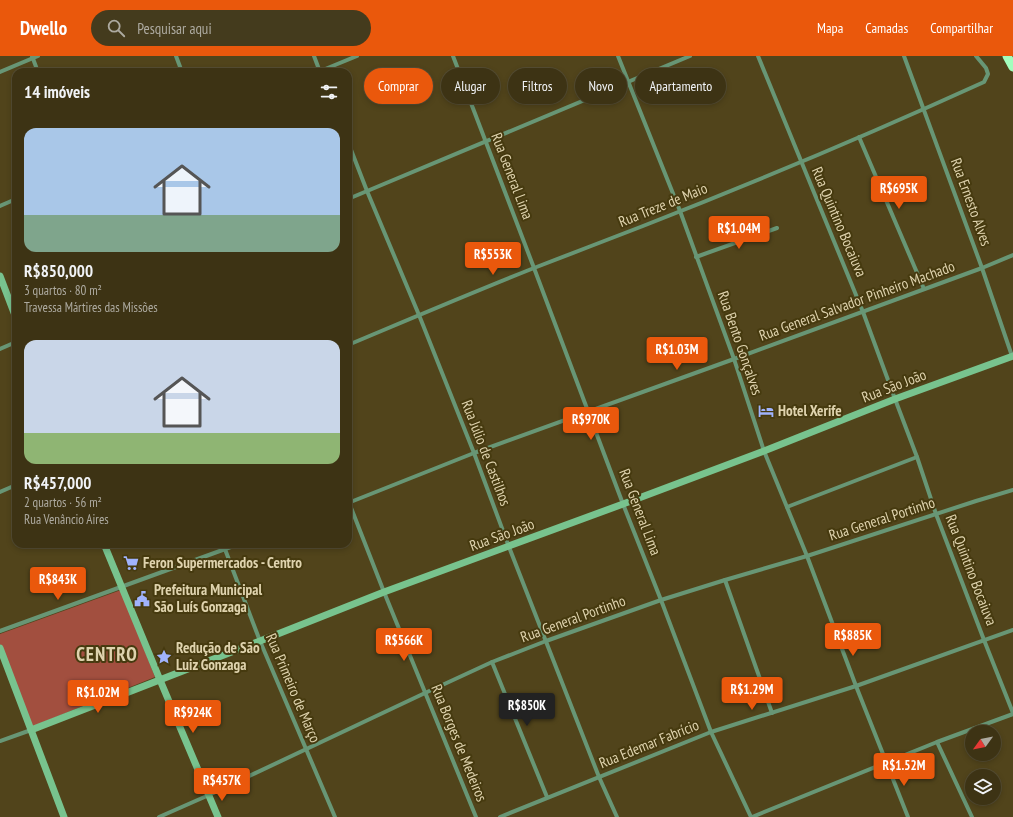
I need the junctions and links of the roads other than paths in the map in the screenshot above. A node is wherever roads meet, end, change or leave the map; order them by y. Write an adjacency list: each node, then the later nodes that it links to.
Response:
1 (38, 56): 12 (street)
2 (176, 56): 15 (street)
3 (314, 56): 16 (street)
4 (357, 56): 17 (street)
5 (453, 56): 22 (street, Rua General Lima)
6 (618, 56): 19 (street, Rua Bento Gonçalves)
7 (690, 56): 19 (street)
8 (758, 56): 24 (street, Rua Quintino Bocaiuva)
9 (904, 56): 20 (street, Rua Ernesto Alves)
10 (976, 56): 20 (street, Rua Treze de Maio)
11 (1007, 56): 13 (highway)
12 (32, 57): 14 (street); 18 (street)
13 (1013, 67)
14 (36, 68)
15 (180, 68)
16 (318, 68)
17 (329, 68)
18 (0, 72)
19 (628, 82): 22 (street); 29 (street, Rua Bento Gonçalves)
20 (924, 109): 21 (street, Rua Treze de Maio); 34 (street, Rua Ernesto Alves)
21 (859, 137): 24 (street, Rua Treze de Maio); 36 (street)
22 (486, 142): 25 (street); 33 (street, Rua General Lima)
23 (352, 152): 25 (street, Rua Júlio de Castilhos)
24 (801, 162): 29 (street, Rua Treze de Maio); 38 (street, Rua Quintino Bocaiuva)
25 (367, 191): 26 (street); 39 (street, Rua Júlio de Castilhos)
26 (352, 197)
27 (12, 201): 28 (street)
28 (0, 206)
29 (680, 211): 32 (street, Rua Bento Gonçalves); 33 (street, Rua Treze de Maio)
30 (777, 228): 32 (street)
31 (1013, 255): 34 (street, Rua General Salvador Pinheiro Machado)
32 (696, 257): 44 (street, Rua Bento Gonçalves)
33 (534, 268): 39 (street, Rua Treze de Maio); 46 (street, Rua General Lima)
34 (982, 268): 36 (street, Rua General Salvador Pinheiro Machado); 43 (street, Rua Ernesto Alves)
35 (0, 276): 37 (main road)
36 (924, 289): 38 (street, Rua General Salvador Pinheiro Machado)
37 (12, 308)
38 (864, 312): 44 (street, Rua General Salvador Pinheiro Machado); 45 (street, Rua Quintino Bocaiuva)
39 (419, 315): 40 (street, Rua Treze de Maio); 48 (street, Rua Júlio de Castilhos)
40 (352, 343)
41 (12, 344): 42 (street)
42 (0, 349)
43 (1013, 357): 45 (main road, Rua São João)
44 (734, 360): 46 (street, Rua General Salvador Pinheiro Machado); 47 (street, Rua Bento Gonçalves)
45 (895, 399): 47 (main road, Rua São João); 49 (street, Rua Quintino Bocaiuva)
46 (588, 412): 48 (street, Rua General Salvador Pinheiro Machado); 54 (street, Rua General Lima)
47 (764, 451): 54 (main road, Rua São João); 55 (street, Rua Bento Gonçalves)
48 (474, 453): 53 (street, Rua General Salvador Pinheiro Machado); 58 (street, Rua Júlio de Castilhos)
49 (917, 457): 55 (street); 57 (street, Rua Quintino Bocaiuva)
50 (12, 487): 52 (street)
51 (1013, 490): 57 (street, Rua General Portinho)
52 (0, 492)
53 (352, 500)
54 (623, 504): 58 (main road, Rua São João); 65 (street, Rua General Lima)
55 (788, 507): 61 (street, Rua Bento Gonçalves)
56 (352, 512): 64 (street, Rua Borges de Medeiros)
57 (936, 514): 61 (street, Rua General Portinho); 68 (street, Rua Quintino Bocaiuva)
58 (509, 546): 64 (main road, Rua São João); 70 (street, Rua Júlio de Castilhos)
59 (106, 548): 63 (main road)
60 (225, 549): 63 (street); 69 (street, Rua Primeiro de Março)
61 (807, 556): 62 (street, Rua General Portinho); 74 (street, Rua Bento Gonçalves)
62 (725, 580): 65 (street, Rua General Portinho); 76 (street)
63 (122, 586): 67 (street); 73 (main road)
64 (384, 592): 69 (main road, Rua São João); 75 (street, Rua Borges de Medeiros)
65 (661, 600): 70 (street, Rua General Portinho); 79 (street, Rua General Lima)
66 (1013, 630): 68 (street, Rua Edemar Fabrício)
67 (0, 631)
68 (984, 640): 74 (street, Rua Edemar Fabrício); 77 (street, Rua Quintino Bocaiuva)
69 (260, 641): 73 (main road, Rua São João); 82 (street, Rua Primeiro de Março)
70 (546, 641): 72 (street, Rua General Portinho); 84 (street, Rua Júlio de Castilhos)
71 (0, 648): 78 (main road)
72 (492, 662): 75 (street, Rua General Portinho); 86 (street)
73 (160, 680): 78 (main road, Rua São João); 85 (main road)
74 (856, 686): 76 (street, Rua Edemar Fabrício); 83 (street, Rua Bento Gonçalves)
75 (425, 693): 82 (street, Rua General Portinho); 91 (street, Rua Borges de Medeiros)
76 (772, 713): 79 (street, Rua Edemar Fabrício)
77 (1013, 714): 81 (street)
78 (31, 730): 80 (street, Rua São João); 87 (main road)
79 (711, 732): 84 (street, Rua Edemar Fabrício); 94 (street, Rua General Lima)
80 (0, 741)
81 (937, 742): 83 (street); 96 (street)
82 (306, 749): 85 (street, Rua General Portinho); 90 (street, Rua Primeiro de Março)
83 (886, 763): 94 (street); 95 (street, Rua Bento Gonçalves)
84 (599, 777): 86 (street, Rua Edemar Fabrício); 93 (street, Rua Júlio de Castilhos)
85 (209, 795): 88 (street, Rua General Portinho); 89 (main road)
86 (547, 797): 92 (street, Rua Edemar Fabrício)
87 (64, 817)
88 (159, 817)
89 (218, 817)
90 (335, 817)
91 (476, 817)
92 (500, 817)
93 (617, 817)
94 (751, 817)
95 (908, 817)
96 (972, 817)

